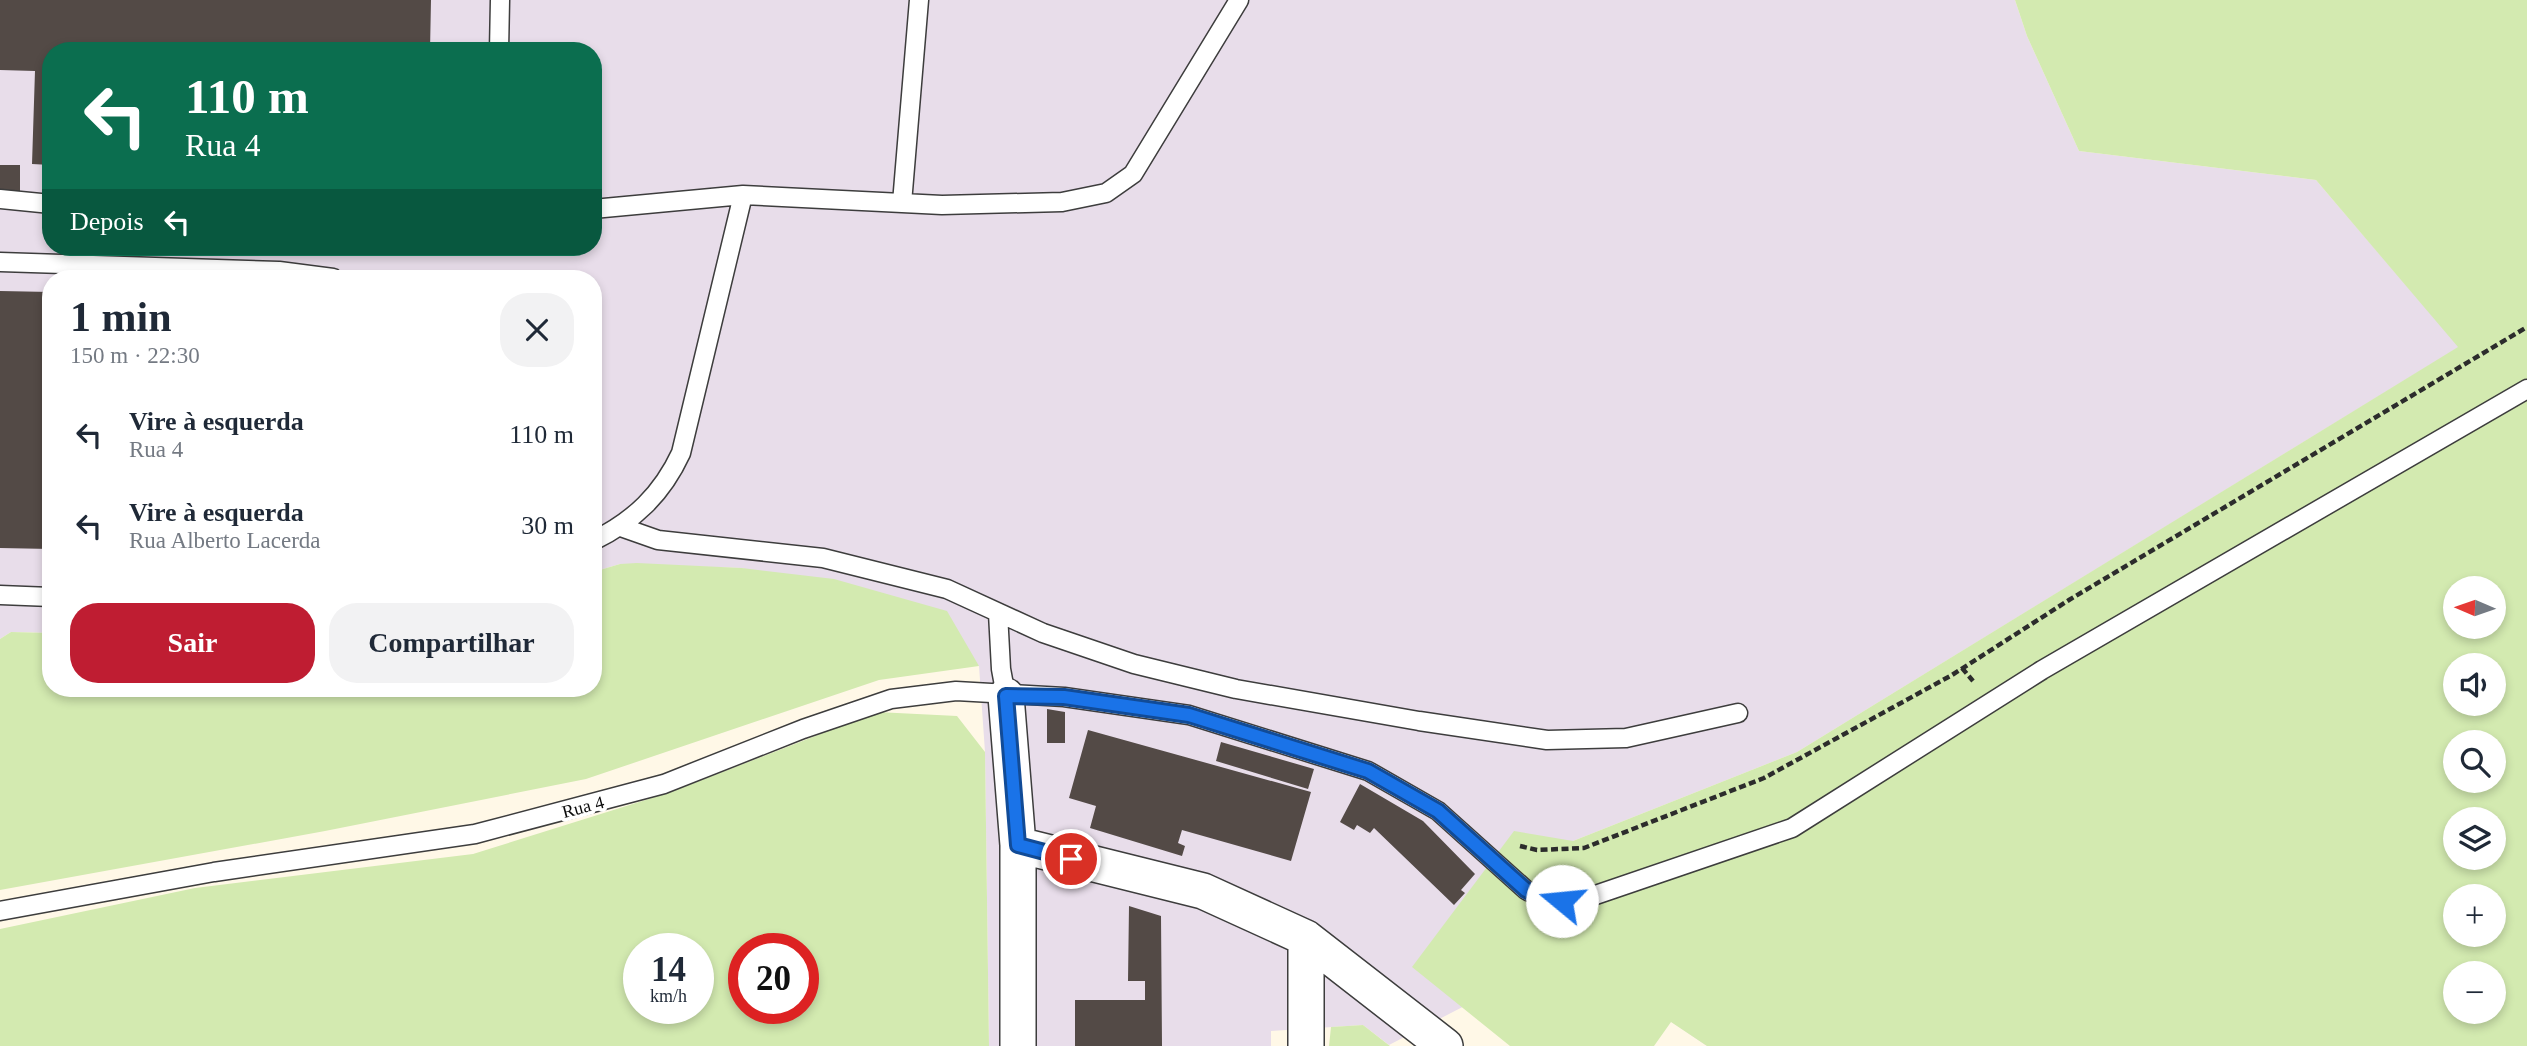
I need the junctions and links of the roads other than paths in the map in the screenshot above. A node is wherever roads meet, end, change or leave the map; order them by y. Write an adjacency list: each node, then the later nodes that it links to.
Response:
1 (500, 0): 4 (lane)
2 (919, 0): 8 (lane)
3 (1239, 0): 8 (lane)
4 (499, 42)
5 (743, 195): 8 (lane); 9 (lane); 13 (lane)
6 (0, 199): 7 (lane)
7 (42, 203)
8 (902, 204)
9 (602, 208)
10 (0, 262): 11 (lane)
11 (248, 270)
12 (2527, 389): 18 (lane, Rua 4)
13 (621, 527): 14 (lane); 17 (lane)
14 (602, 536)
15 (0, 595): 16 (lane)
16 (42, 597)
17 (998, 612): 18 (lane); 19 (lane)
18 (1006, 696): 20 (street); 21 (lane, Rua 4)
19 (1738, 713)
20 (1018, 845): 22 (street); 23 (street)
21 (0, 911)
22 (1306, 938): 24 (street); 25 (street)
23 (1018, 1046)
24 (1306, 1046)
25 (1445, 1046)

